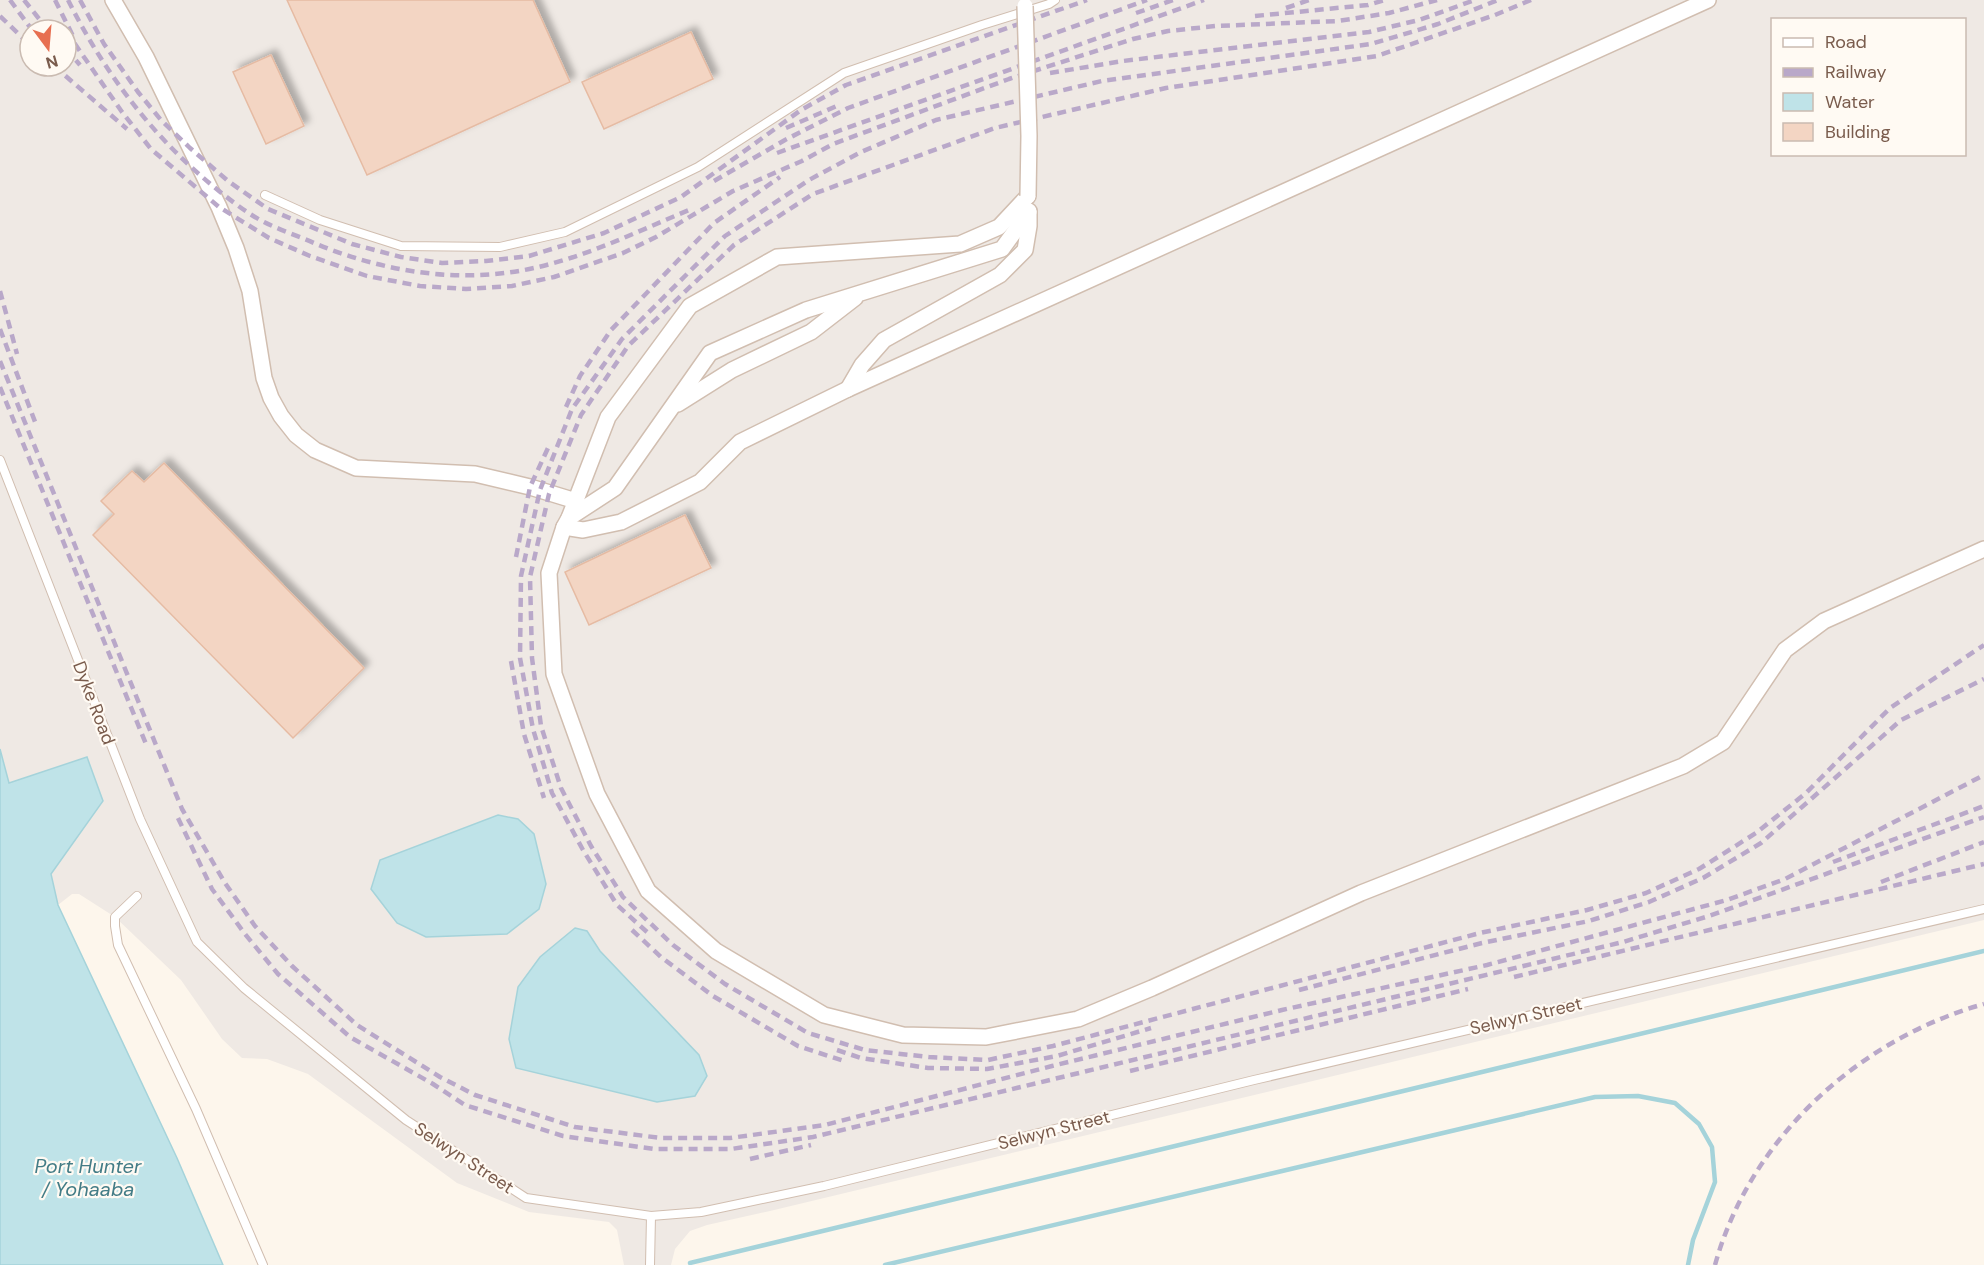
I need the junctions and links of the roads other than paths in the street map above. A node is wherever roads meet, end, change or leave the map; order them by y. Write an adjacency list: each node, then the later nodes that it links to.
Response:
1 (113, 0): 11 (street)
2 (1055, 0): 5 (lane)
3 (1708, 0): 8 (street)
4 (1024, 3): 6 (street, bridge)
5 (264, 195)
6 (1028, 204): 7 (street); 8 (street); 11 (street)
7 (862, 292): 9 (street); 9 (street)
8 (848, 389): 12 (street)
9 (672, 408): 12 (street)
10 (0, 460): 16 (lane, Dyke Road)
11 (576, 501): 12 (street)
12 (567, 522): 13 (street)
13 (1984, 549)
14 (137, 896): 18 (lane)
15 (1984, 909): 17 (lane, Selwyn Street)
16 (197, 942): 17 (lane, Selwyn Street)
17 (651, 1216): 19 (lane)
18 (263, 1265)
19 (650, 1265)

